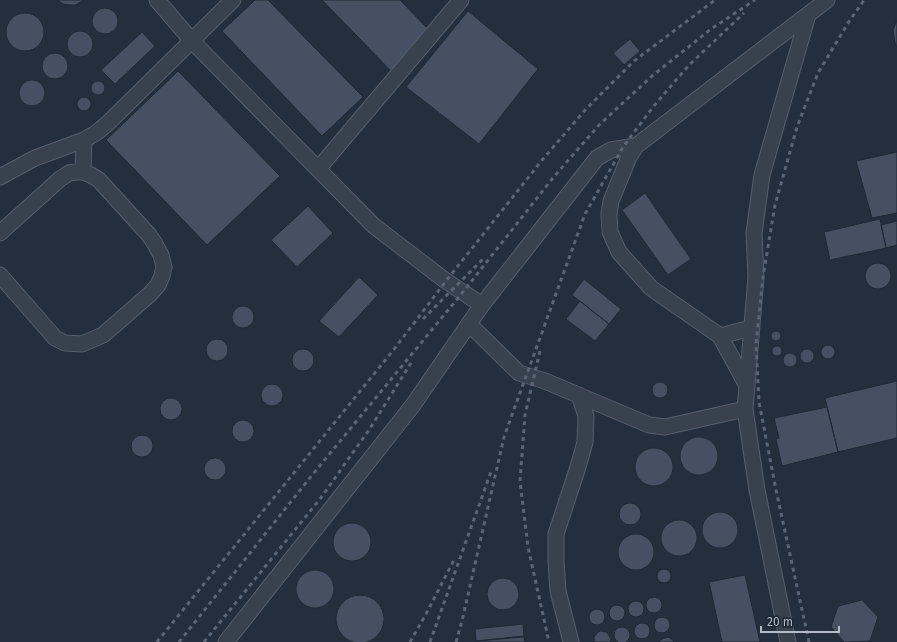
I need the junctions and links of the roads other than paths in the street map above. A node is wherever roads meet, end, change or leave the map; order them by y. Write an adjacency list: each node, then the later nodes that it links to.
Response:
1 (157, 0): 6 (lane)
2 (233, 0): 6 (lane)
3 (461, 0): 9 (lane)
4 (827, 0): 5 (lane)
5 (808, 15): 8 (lane); 16 (lane)
6 (192, 41): 7 (lane); 9 (lane)
7 (84, 140): 10 (lane); 11 (lane)
8 (636, 146): 14 (lane); 17 (lane)
9 (318, 169): 14 (lane)
10 (83, 172): 12 (lane); 13 (lane)
11 (0, 177)
12 (0, 233)
13 (0, 275)
14 (482, 305): 15 (lane)
15 (469, 324): 19 (lane); 21 (lane)
16 (751, 328): 17 (lane); 18 (lane)
17 (720, 336): 18 (lane)
18 (747, 386): 20 (lane)
19 (579, 395): 20 (lane); 22 (lane)
20 (745, 409): 23 (lane)
21 (226, 642)
22 (571, 642)
23 (788, 642)

